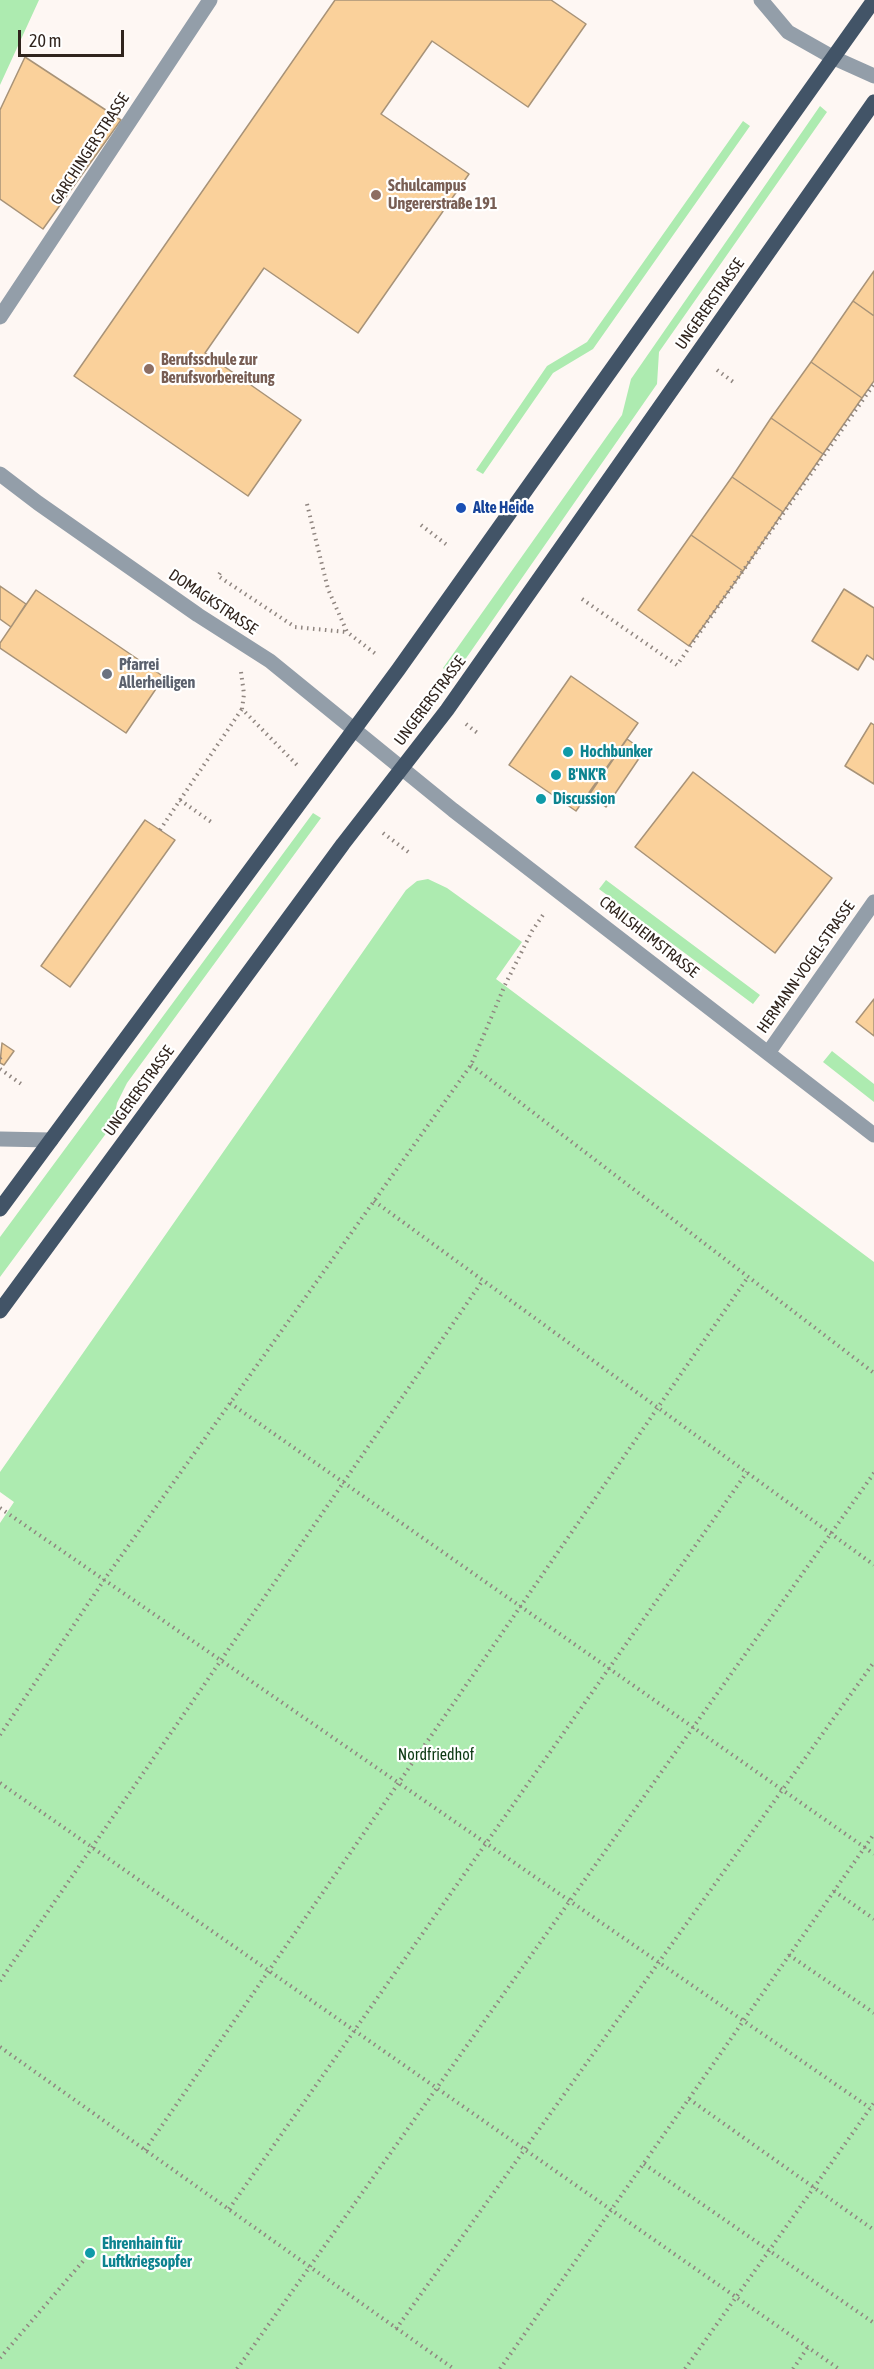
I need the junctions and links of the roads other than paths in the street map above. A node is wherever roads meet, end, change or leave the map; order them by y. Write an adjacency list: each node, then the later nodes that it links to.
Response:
1 (210, 0): 7 (street, GARCHINGER STRASSE)
2 (761, 0): 4 (street)
3 (874, 0): 4 (main road)
4 (834, 58): 5 (street); 9 (main road)
5 (874, 76)
6 (874, 102): 10 (main road, UNGERERSTRASSE)
7 (0, 317)
8 (0, 474): 9 (street, DOMAGKSTRASSE)
9 (353, 730): 10 (street, DOMAGKSTRASSE); 15 (main road)
10 (402, 768): 12 (street, CRAILSHEIMSTRASSE); 17 (main road, UNGERERSTRASSE)
11 (874, 902): 12 (street, HERMANN-VOGEL-STRASSE)
12 (768, 1053): 13 (street, CRAILSHEIMSTRASSE)
13 (874, 1136)
14 (0, 1139): 15 (street)
15 (51, 1140): 16 (main road)
16 (0, 1209)
17 (0, 1311)

